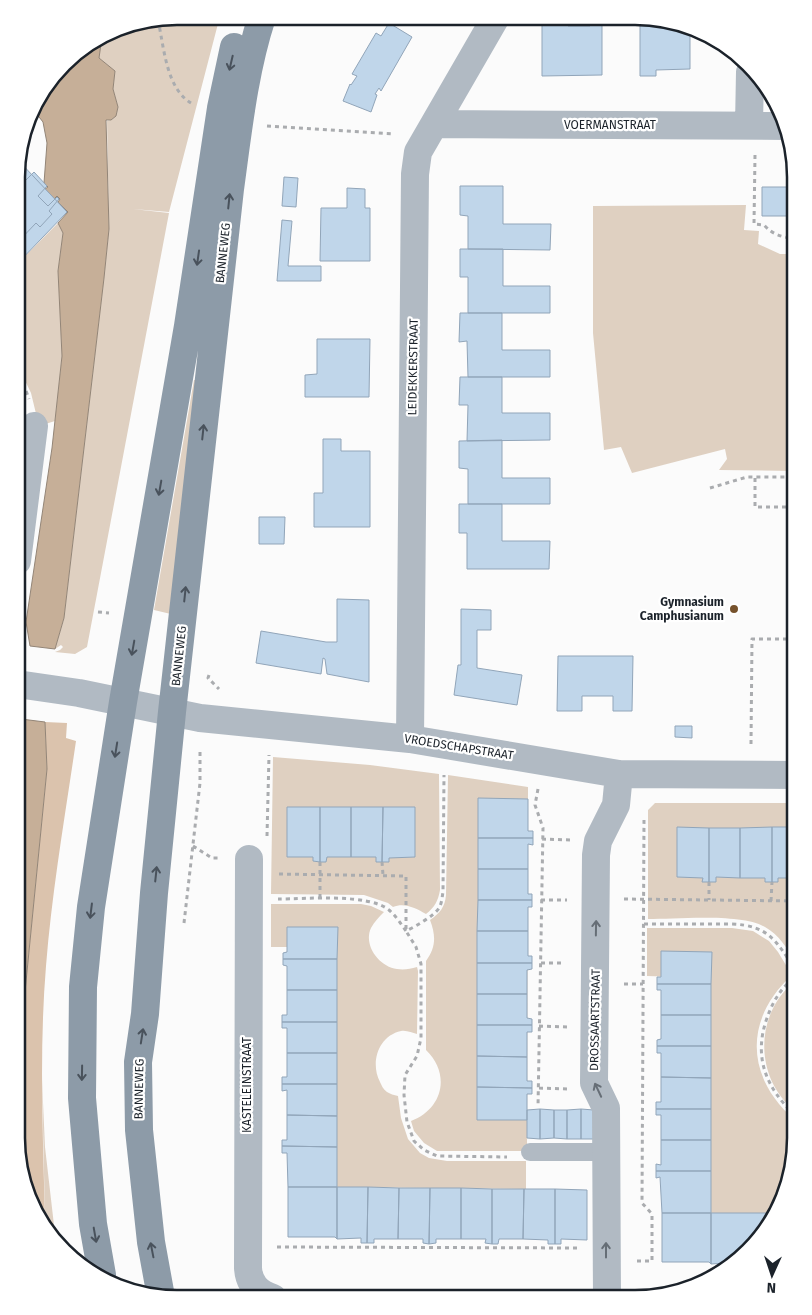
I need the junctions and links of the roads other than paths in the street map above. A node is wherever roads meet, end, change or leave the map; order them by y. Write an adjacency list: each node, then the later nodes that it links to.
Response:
1 (240, 25): 11 (main road, BANNEWEG, one-way to 11)
2 (259, 25): 12 (main road, BANNEWEG, one-way to 2)
3 (491, 25): 7 (street, LEIDEKKERSTRAAT)
4 (750, 79): 5 (street)
5 (750, 125): 6 (street, VOERMANSTRAAT); 7 (street, VOERMANSTRAAT)
6 (778, 126)
7 (431, 130): 13 (street, LEIDEKKERSTRAAT)
8 (34, 426): 9 (street)
9 (25, 497)
10 (25, 685): 11 (street, VROEDSCHAPSTRAAT)
11 (123, 702): 12 (street, VROEDSCHAPSTRAAT); 19 (main road, BANNEWEG, one-way to 19)
12 (172, 712): 13 (street, VROEDSCHAPSTRAAT); 20 (main road, BANNEWEG, one-way to 12)
13 (410, 739): 14 (street, VROEDSCHAPSTRAAT)
14 (631, 774): 15 (street, VROEDSCHAPSTRAAT); 18 (street, DROSSAARTSTRAAT, one-way to 14)
15 (787, 775)
16 (258, 858): 21 (street, KASTELEINSTRAAT)
17 (530, 1152): 18 (lane)
18 (605, 1152): 22 (street, DROSSAARTSTRAAT, one-way to 18)
19 (101, 1270)
20 (160, 1289)
21 (257, 1290)
22 (607, 1290)

